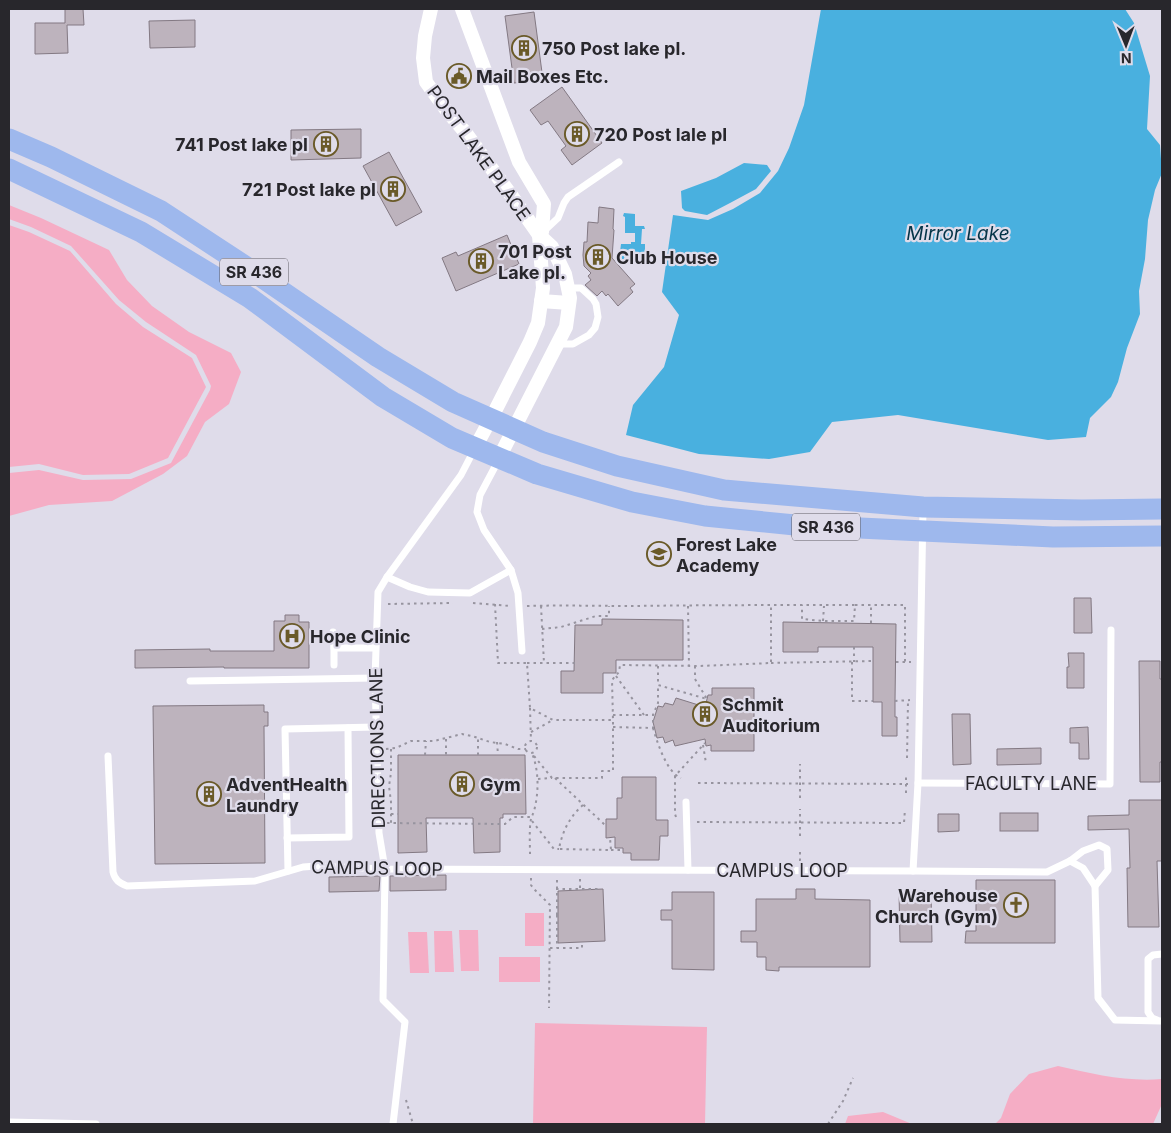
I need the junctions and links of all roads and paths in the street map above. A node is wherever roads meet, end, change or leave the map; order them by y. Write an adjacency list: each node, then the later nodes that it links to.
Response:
1 (431, 9): 6 (street, POST LAKE PLACE)
2 (462, 9): 6 (street, POST LAKE PLACE)
3 (9, 139): 11 (main road, SR 436)
4 (619, 162): 6 (lane)
5 (9, 169): 13 (main road, SR 436)
6 (541, 234): 7 (street, POST LAKE PLACE); 8 (street, POST LAKE PLACE)
7 (568, 288): 9 (street, POST LAKE PLACE); 10 (lane)
8 (541, 301): 9 (street); 11 (street, POST LAKE PLACE)
9 (569, 303): 10 (street, POST LAKE PLACE)
10 (557, 344): 12 (street, POST LAKE PLACE)
11 (491, 419): 12 (main road, SR 436); 13 (street, POST LAKE PLACE)
12 (514, 429): 14 (street, POST LAKE PLACE); 15 (main road, SR 436)
13 (475, 448): 14 (main road, SR 436); 20 (lane, DIRECTIONS LANE)
14 (499, 458): 17 (main road, SR 436); 19 (lane)
15 (923, 507): 16 (main road, SR 436); 17 (lane)
16 (1162, 509)
17 (922, 531): 18 (main road, SR 436); 97 (lane)
18 (1162, 536)
19 (511, 570): 20 (lane); 43 (lane)
20 (387, 577): 42 (lane, DIRECTIONS LANE)
21 (462, 603): 23 (path)
22 (471, 603): 24 (path)
23 (383, 604)
24 (495, 604): 31 (path); 49 (path)
25 (541, 605): 32 (path); 33 (path); 37 (path)
26 (771, 605): 27 (path); 34 (path); 52 (path)
27 (802, 605): 28 (path); 35 (path)
28 (824, 605): 29 (path); 35 (path)
29 (855, 605): 30 (path); 35 (path)
30 (871, 605): 36 (path); 47 (path)
31 (513, 606)
32 (527, 606)
33 (609, 606): 34 (path); 37 (path)
34 (688, 606): 55 (path)
35 (823, 621)
36 (871, 623)
37 (542, 629): 50 (path)
38 (1111, 630): 97 (lane, FACULTY LANE)
39 (333, 632): 41 (lane)
40 (854, 647): 45 (path)
41 (334, 648): 42 (lane); 53 (lane)
42 (375, 648): 58 (lane, DIRECTIONS LANE)
43 (522, 651)
44 (873, 661): 45 (path)
45 (853, 662): 52 (path); 61 (path)
46 (896, 662): 47 (path)
47 (905, 662): 48 (path)
48 (911, 662)
49 (527, 663): 50 (path); 63 (path)
50 (544, 663): 51 (path)
51 (574, 663)
52 (771, 663): 56 (path)
53 (334, 665)
54 (658, 665): 55 (path); 57 (path); 60 (path)
55 (688, 666): 56 (path)
56 (695, 666): 60 (path)
57 (616, 676): 64 (path); 65 (path)
58 (375, 678): 59 (lane); 69 (lane, DIRECTIONS LANE)
59 (190, 681)
60 (658, 685): 66 (path)
61 (873, 701)
62 (895, 701): 89 (path)
63 (530, 708): 67 (path); 73 (path)
64 (613, 715): 65 (path); 68 (path)
65 (645, 715): 66 (path)
66 (653, 715): 72 (path)
67 (554, 720): 68 (path); 73 (path)
68 (613, 720): 70 (path)
69 (376, 727): 71 (lane); 79 (lane, DIRECTIONS LANE)
70 (613, 727): 72 (path); 94 (path)
71 (348, 728): 117 (lane); 117 (lane)
72 (653, 728): 93 (path)
73 (530, 732): 77 (path)
74 (446, 738): 75 (path); 76 (path); 84 (path)
75 (478, 738): 78 (path); 85 (path)
76 (426, 741): 80 (path); 83 (path)
77 (531, 741): 81 (path); 82 (path)
78 (497, 742): 81 (path); 86 (path)
79 (377, 749): 80 (path); 111 (lane, DIRECTIONS LANE)
80 (391, 749): 107 (path)
81 (526, 749): 82 (path)
82 (532, 753): 88 (path)
83 (425, 755)
84 (446, 755)
85 (478, 755)
86 (498, 755)
87 (108, 756): 129 (lane, CAMPUS LOOP)
88 (534, 756): 94 (path); 96 (path)
89 (907, 758)
90 (706, 763): 93 (path)
91 (800, 764): 99 (path)
92 (906, 775): 100 (path)
93 (676, 776): 95 (path); 113 (path)
94 (554, 778): 96 (path); 104 (path)
95 (681, 778)
96 (538, 779): 109 (path)
97 (918, 782): 100 (path); 130 (lane)
98 (698, 783): 99 (path)
99 (800, 784): 100 (path); 102 (path)
100 (906, 784): 101 (path)
101 (906, 794)
102 (800, 798)
103 (686, 802): 127 (lane)
104 (583, 805): 115 (path); 120 (path)
105 (800, 809): 114 (path)
106 (905, 809): 114 (path)
107 (391, 814): 108 (path); 112 (path)
108 (398, 814)
109 (531, 818): 112 (path); 120 (path); 123 (path)
110 (698, 822): 114 (path)
111 (379, 823): 112 (path); 125 (lane, DIRECTIONS LANE)
112 (391, 823)
113 (678, 823)
114 (800, 823): 116 (path)
115 (606, 826)
116 (800, 836)
117 (288, 838): 129 (lane)
118 (610, 838): 121 (path)
119 (800, 848): 128 (path)
120 (559, 849): 121 (path)
121 (611, 850): 122 (path)
122 (623, 850)
123 (530, 854)
124 (1070, 861): 130 (lane, CAMPUS LOOP); 132 (lane); 132 (lane, CAMPUS LOOP)
125 (385, 869): 126 (lane, CAMPUS LOOP); 129 (lane, CAMPUS LOOP); 148 (lane, DIRECTIONS LANE)
126 (557, 869): 127 (lane, CAMPUS LOOP); 133 (path)
127 (688, 870): 128 (lane, CAMPUS LOOP)
128 (800, 870): 130 (lane, CAMPUS LOOP)
129 (288, 871)
130 (913, 871)
131 (530, 876): 135 (path)
132 (1095, 886): 144 (lane)
133 (556, 889): 134 (path); 136 (path)
134 (601, 889)
135 (550, 909): 136 (path); 137 (path)
136 (556, 909): 138 (path)
137 (550, 934): 138 (path); 140 (path)
138 (556, 934): 141 (path)
139 (582, 942): 141 (path)
140 (550, 948): 141 (path); 143 (path)
141 (557, 948)
142 (1162, 954): 144 (lane)
143 (549, 1008)
144 (1162, 1021)
145 (853, 1078): 149 (path)
146 (9, 1122): 147 (lane)
147 (96, 1124)
148 (393, 1124)
149 (828, 1124)

